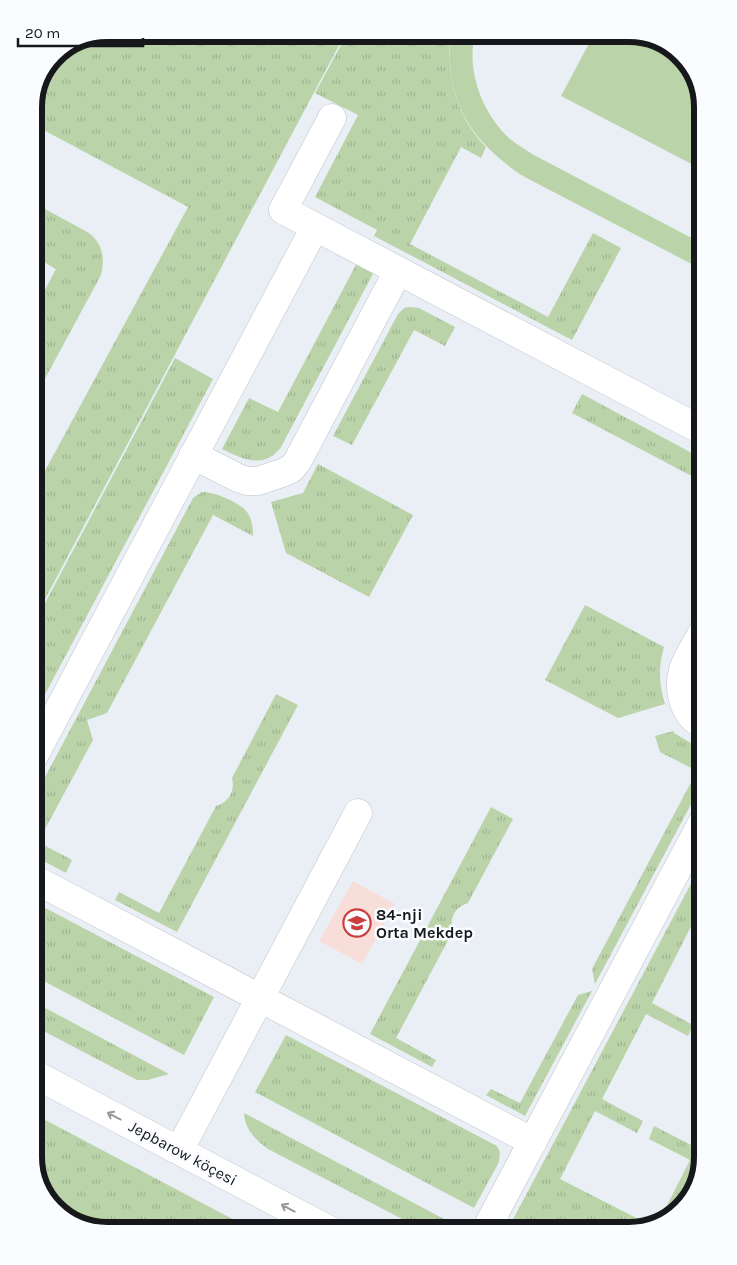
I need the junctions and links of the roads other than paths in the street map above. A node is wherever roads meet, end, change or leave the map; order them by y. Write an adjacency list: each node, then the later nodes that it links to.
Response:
1 (332, 118): 2 (street)
2 (315, 227): 3 (street); 5 (street)
3 (398, 271): 4 (street); 5 (street)
4 (694, 426)
5 (193, 455): 8 (street)
6 (694, 649): 7 (street)
7 (694, 717)
8 (42, 740)
9 (358, 813): 12 (street)
10 (694, 838): 14 (street)
11 (42, 883): 12 (street)
12 (260, 998): 14 (street); 15 (street)
13 (42, 1078): 15 (street, Jepbarow köçesi, one-way to 13)
14 (532, 1142): 17 (street)
15 (179, 1151): 16 (street, Jepbarow köçesi, one-way to 15)
16 (314, 1222)
17 (490, 1222)

